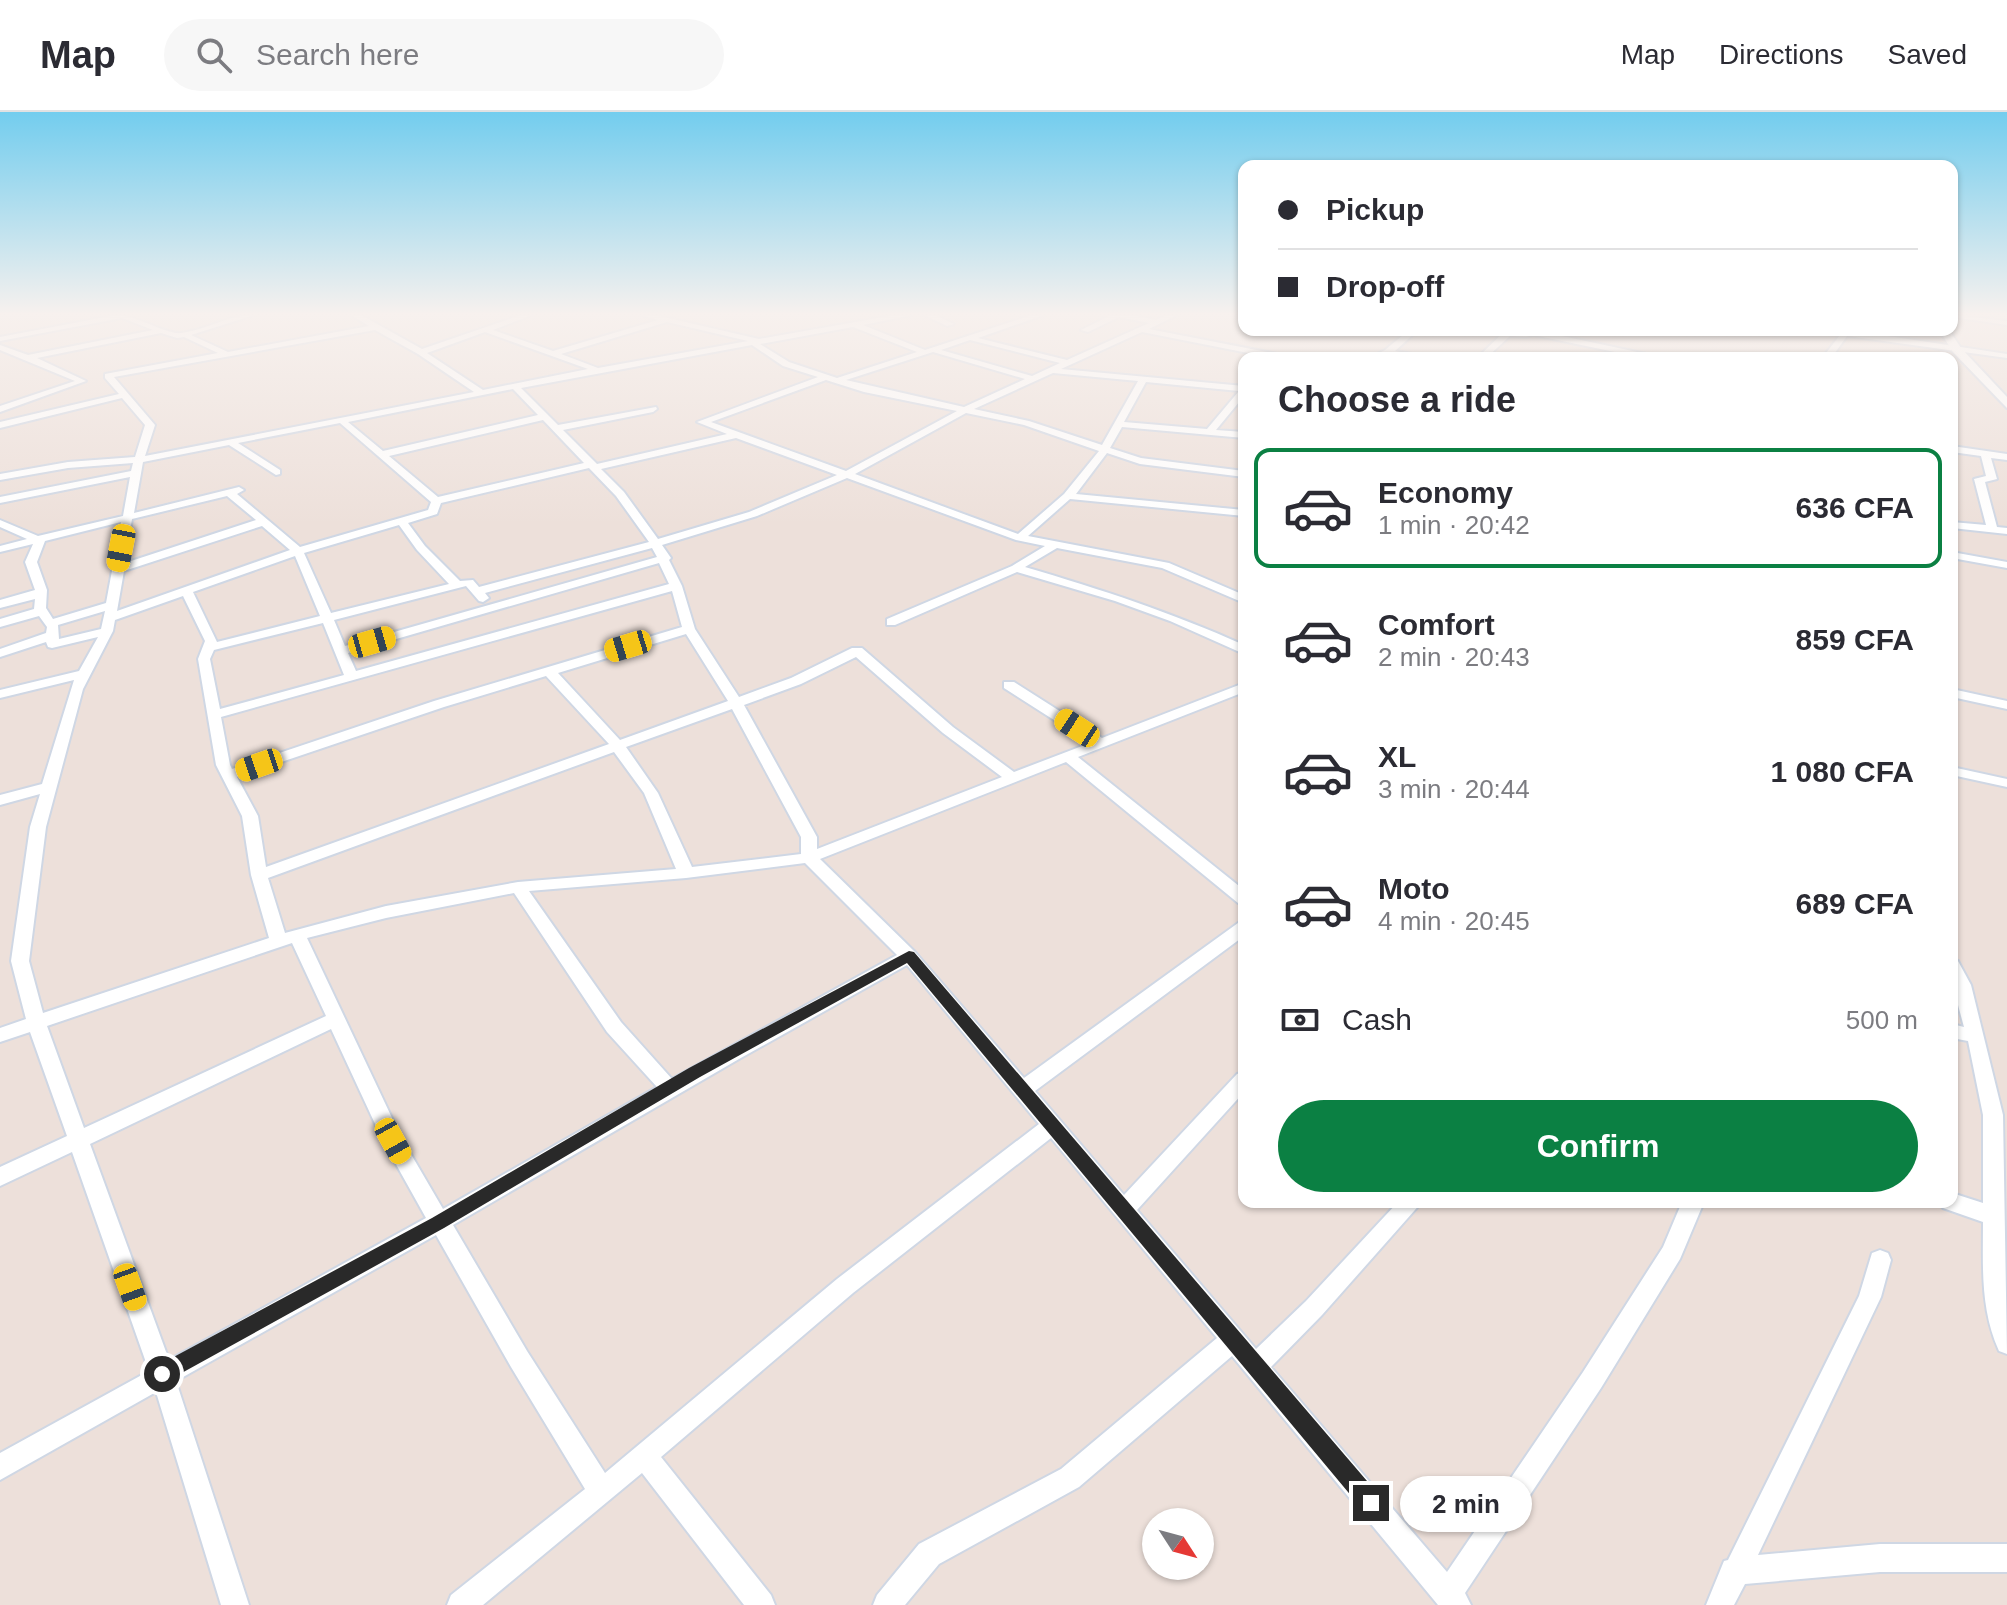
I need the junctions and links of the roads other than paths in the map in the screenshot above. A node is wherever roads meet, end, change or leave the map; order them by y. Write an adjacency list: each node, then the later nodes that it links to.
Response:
1 (71, 385): 17 (street)
2 (116, 385): 14 (street)
3 (469, 385): 13 (street)
4 (522, 385): 11 (street)
5 (814, 385): 25 (street)
6 (857, 385): 19 (street)
7 (1021, 385): 19 (street)
8 (1140, 385): 22 (street)
9 (1184, 385): 12 (street)
10 (1989, 385): 16 (street)
11 (515, 386): 13 (street); 21 (street)
12 (1238, 389)
13 (480, 392): 20 (street)
14 (125, 395): 23 (street); 33 (street)
15 (1238, 397): 24 (street)
16 (2007, 404)
17 (0, 409)
18 (653, 409): 21 (street)
19 (967, 409): 28 (street); 37 (street)
20 (341, 420): 27 (street); 31 (street)
21 (552, 422): 31 (street); 34 (street)
22 (1118, 424): 24 (street); 28 (street)
23 (0, 425)
24 (1211, 430): 26 (street)
25 (742, 434): 34 (street); 37 (street)
26 (1238, 434)
27 (230, 442): 33 (street); 35 (street)
28 (1102, 450): 36 (street); 39 (street)
29 (1958, 450): 30 (street)
30 (1985, 454): 32 (street); 48 (street)
31 (380, 455): 41 (street)
32 (2007, 457)
33 (138, 466): 38 (street); 40 (street); 43 (street)
34 (593, 466): 41 (street); 55 (street)
35 (276, 472)
36 (1238, 473)
37 (848, 474): 50 (street); 55 (street)
38 (0, 477)
39 (1068, 496): 42 (street); 50 (street)
40 (0, 500)
41 (436, 501): 44 (street)
42 (1238, 512)
43 (125, 520): 45 (street); 51 (street); 59 (street)
44 (401, 521): 54 (street); 60 (street)
45 (262, 522): 54 (street); 59 (street)
46 (2, 524): 51 (street)
47 (1958, 526): 48 (street)
48 (1992, 529): 49 (street)
49 (2007, 531)
50 (1020, 538): 52 (street)
51 (40, 541): 53 (street); 64 (street)
52 (1056, 544): 58 (street); 65 (street)
53 (0, 549)
54 (298, 551): 62 (street); 70 (street)
55 (660, 551): 61 (street); 63 (street); 67 (street)
56 (1958, 556): 57 (street)
57 (2007, 565)
58 (1016, 568): 71 (street); 75 (street)
59 (117, 569): 69 (street)
60 (457, 585): 63 (street); 70 (street)
61 (676, 586): 73 (street); 81 (street)
62 (186, 590): 69 (street); 76 (street)
63 (477, 591): 67 (street)
64 (40, 594): 66 (street); 68 (street)
65 (1238, 596)
66 (0, 604)
67 (490, 608): 77 (street)
68 (42, 611): 72 (street); 74 (street)
69 (109, 618): 74 (street); 74 (street); 80 (street)
70 (327, 618): 76 (street); 77 (street)
71 (891, 622)
72 (0, 623)
73 (689, 629): 79 (street); 85 (street)
74 (51, 630): 78 (street)
75 (1238, 647)
76 (208, 648): 86 (street)
77 (343, 651): 81 (street)
78 (0, 653)
79 (548, 670): 88 (street); 91 (street)
80 (84, 674): 84 (street); 94 (street)
81 (352, 677): 86 (street)
82 (1009, 685): 87 (street)
83 (1238, 689): 87 (street)
84 (0, 694)
85 (736, 703): 88 (street); 92 (street); 96 (street)
86 (215, 715): 91 (street)
87 (1100, 743): 89 (street)
88 (618, 746): 97 (street); 98 (street)
89 (1067, 756): 92 (street); 100 (street)
90 (1958, 772): 93 (street)
91 (229, 775): 98 (street)
92 (1013, 778): 96 (street)
93 (2007, 783)
94 (49, 787): 95 (street); 106 (street)
95 (0, 800)
96 (809, 858): 97 (street); 103 (street)
97 (686, 873): 99 (street)
98 (259, 875): 102 (street)
99 (518, 887): 102 (street); 111 (street)
100 (1238, 894)
101 (1238, 931): 112 (street)
102 (288, 938): 105 (street); 106 (street)
103 (909, 956): 111 (street); 112 (street)
104 (1958, 977): 109 (street)
105 (336, 1019): 115 (street); 122 (street)
106 (37, 1024): 108 (street); 115 (street)
107 (1958, 1032): 109 (street)
108 (0, 1035)
109 (1976, 1036): 113 (street)
110 (1238, 1086): 120 (street)
111 (668, 1087): 122 (street)
112 (1023, 1089): 114 (street)
113 (2000, 1118): 121 (street)
114 (1053, 1125): 120 (street); 129 (street)
115 (77, 1142): 116 (street); 128 (street)
116 (0, 1177)
117 (1958, 1204): 121 (street)
118 (1406, 1208): 127 (street)
119 (1690, 1208): 134 (street)
120 (1124, 1209): 125 (street)
121 (1993, 1216): 124 (street)
122 (438, 1223): 128 (street); 131 (street)
123 (1880, 1260): 133 (street)
124 (2000, 1298): 126 (street)
125 (1234, 1339): 127 (street); 138 (street)
126 (2007, 1343)
127 (1256, 1365): 134 (street)
128 (162, 1374): 130 (street); 135 (street)
129 (644, 1455): 131 (street); 137 (street)
130 (0, 1467)
131 (602, 1492): 136 (street)
132 (2007, 1558): 133 (street)
133 (1734, 1571): 139 (street)
134 (1452, 1600)
135 (235, 1605)
136 (461, 1605)
137 (761, 1605)
138 (887, 1605)
139 (1720, 1605)

